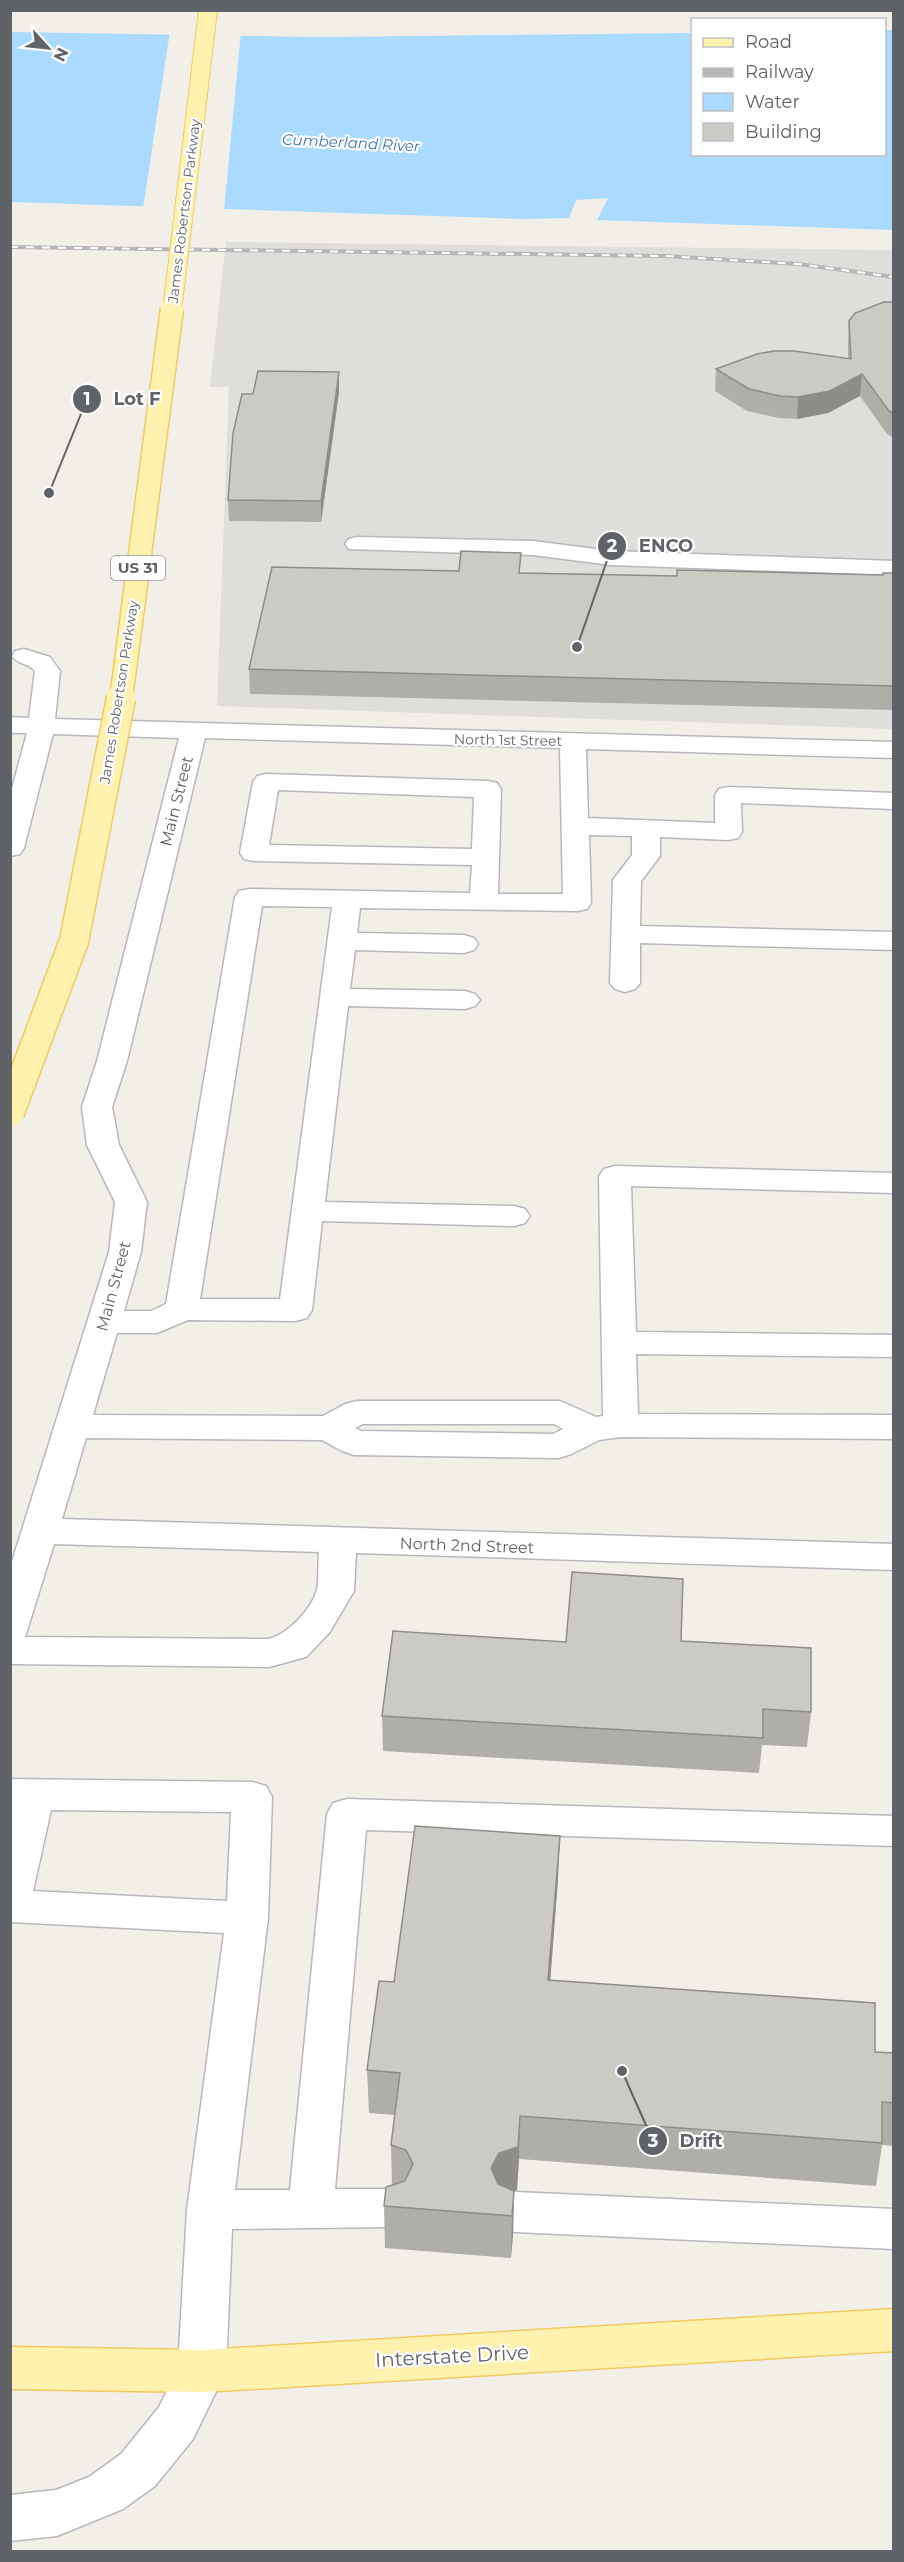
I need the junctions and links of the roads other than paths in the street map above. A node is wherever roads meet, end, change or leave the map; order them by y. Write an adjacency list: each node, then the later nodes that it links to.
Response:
1 (208, 10): 24 (main road, James Robertson Parkway / US 31, bridge)
2 (357, 544): 3 (street)
3 (894, 568)
4 (24, 656): 6 (street)
5 (10, 725): 6 (street, North 1st Street)
6 (42, 727): 7 (street, North 1st Street); 13 (street)
7 (194, 731): 8 (street, North 1st Street); 29 (street, Main Street)
8 (573, 741): 9 (street, North 1st Street); 11 (street)
9 (894, 750)
10 (894, 801): 12 (street)
11 (576, 826): 12 (street); 16 (street)
12 (646, 829): 17 (street)
13 (10, 848)
14 (485, 857): 14 (street); 16 (street)
15 (347, 899): 16 (street); 18 (street); 28 (street)
16 (483, 902)
17 (625, 934): 19 (street); 21 (street)
18 (342, 941): 20 (street); 22 (street)
19 (894, 941)
20 (464, 944)
21 (625, 983)
22 (334, 998): 23 (street); 26 (street)
23 (465, 1000)
24 (10, 1112)
25 (894, 1183): 30 (street)
26 (308, 1211): 27 (street); 28 (street)
27 (514, 1216)
28 (182, 1309): 29 (street)
29 (103, 1322): 32 (street, Main Street)
30 (619, 1343): 31 (street); 34 (street)
31 (894, 1346)
32 (71, 1426): 34 (street); 35 (street, Main Street)
33 (894, 1426): 34 (street)
34 (606, 1427)
35 (41, 1531): 36 (street, North 2nd Street); 38 (street, Main Street)
36 (338, 1541): 37 (street, North 2nd Street); 39 (street)
37 (894, 1557)
38 (10, 1630)
39 (10, 1650)
40 (23, 1794): 42 (street); 44 (street)
41 (894, 1832): 45 (street)
42 (10, 1900)
43 (10, 1906): 44 (street)
44 (248, 1918): 47 (street)
45 (311, 2208): 46 (street); 47 (street)
46 (389, 2208)
47 (210, 2211): 52 (street)
48 (515, 2212): 49 (street)
49 (894, 2229)
50 (894, 2330): 52 (main road, Interstate Drive)
51 (10, 2368): 52 (main road, Interstate Drive)
52 (202, 2371): 53 (street)
53 (10, 2518)

